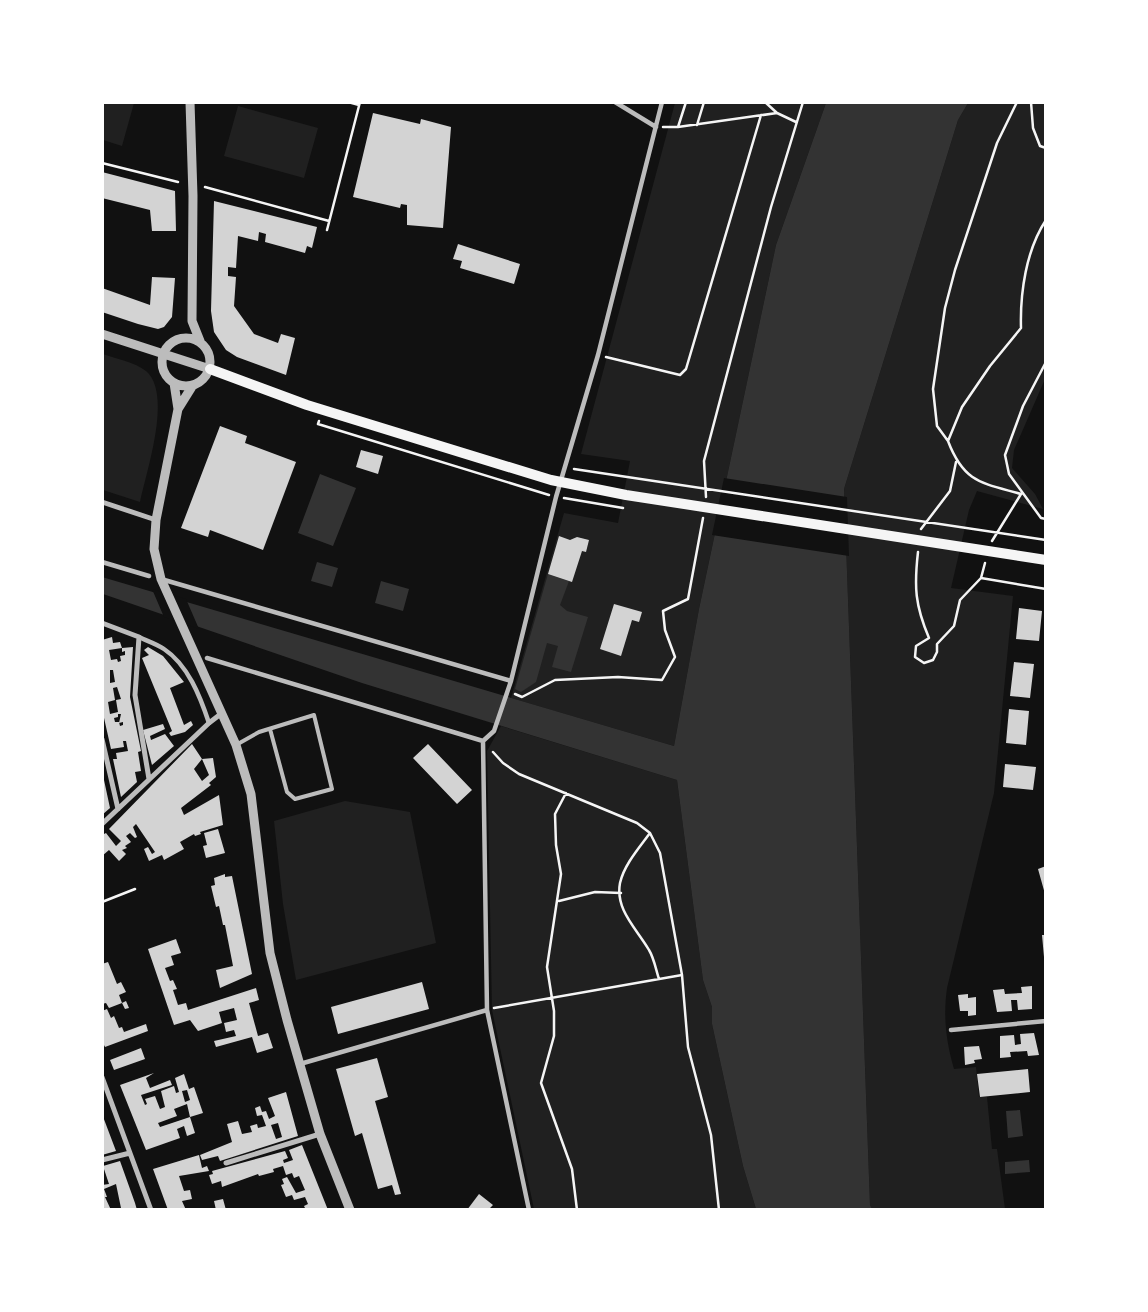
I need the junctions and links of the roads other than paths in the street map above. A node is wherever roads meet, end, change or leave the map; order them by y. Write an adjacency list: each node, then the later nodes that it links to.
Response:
1 (190, 102): 5 (street)
2 (615, 102): 4 (street)
3 (662, 102): 4 (street)
4 (656, 127): 14 (street)
5 (192, 321): 7 (street); 8 (street)
6 (102, 334): 9 (street)
7 (181, 338): 8 (street); 9 (street)
8 (200, 341): 10 (street)
9 (163, 355): 10 (street); 11 (street)
10 (210, 369): 12 (street); 14 (main road)
11 (174, 383): 12 (street); 13 (street)
12 (193, 385): 13 (street)
13 (178, 409): 16 (street)
14 (560, 482): 17 (main road); 24 (street)
15 (102, 502): 16 (street)
16 (156, 520): 20 (street)
17 (1046, 560)
18 (102, 562): 19 (street)
19 (149, 576)
20 (161, 579): 24 (street); 25 (street)
21 (102, 623): 22 (street)
22 (139, 637): 26 (street); 31 (street)
23 (207, 658): 29 (street)
24 (511, 681): 29 (street)
25 (222, 713): 26 (street); 30 (street)
26 (209, 722): 31 (street)
27 (270, 729): 27 (lane); 30 (lane)
28 (102, 739): 32 (street)
29 (483, 741): 34 (street)
30 (236, 744): 37 (street)
31 (149, 779): 32 (street)
32 (118, 809): 33 (street)
33 (102, 824)
34 (487, 1010): 37 (street); 45 (street)
35 (1046, 1021): 36 (street)
36 (951, 1030)
37 (300, 1064): 39 (street)
38 (102, 1077): 40 (street)
39 (320, 1134): 42 (street); 44 (street)
40 (130, 1153): 41 (street); 43 (street)
41 (102, 1160)
42 (226, 1163)
43 (151, 1210)
44 (350, 1210)
45 (529, 1210)

